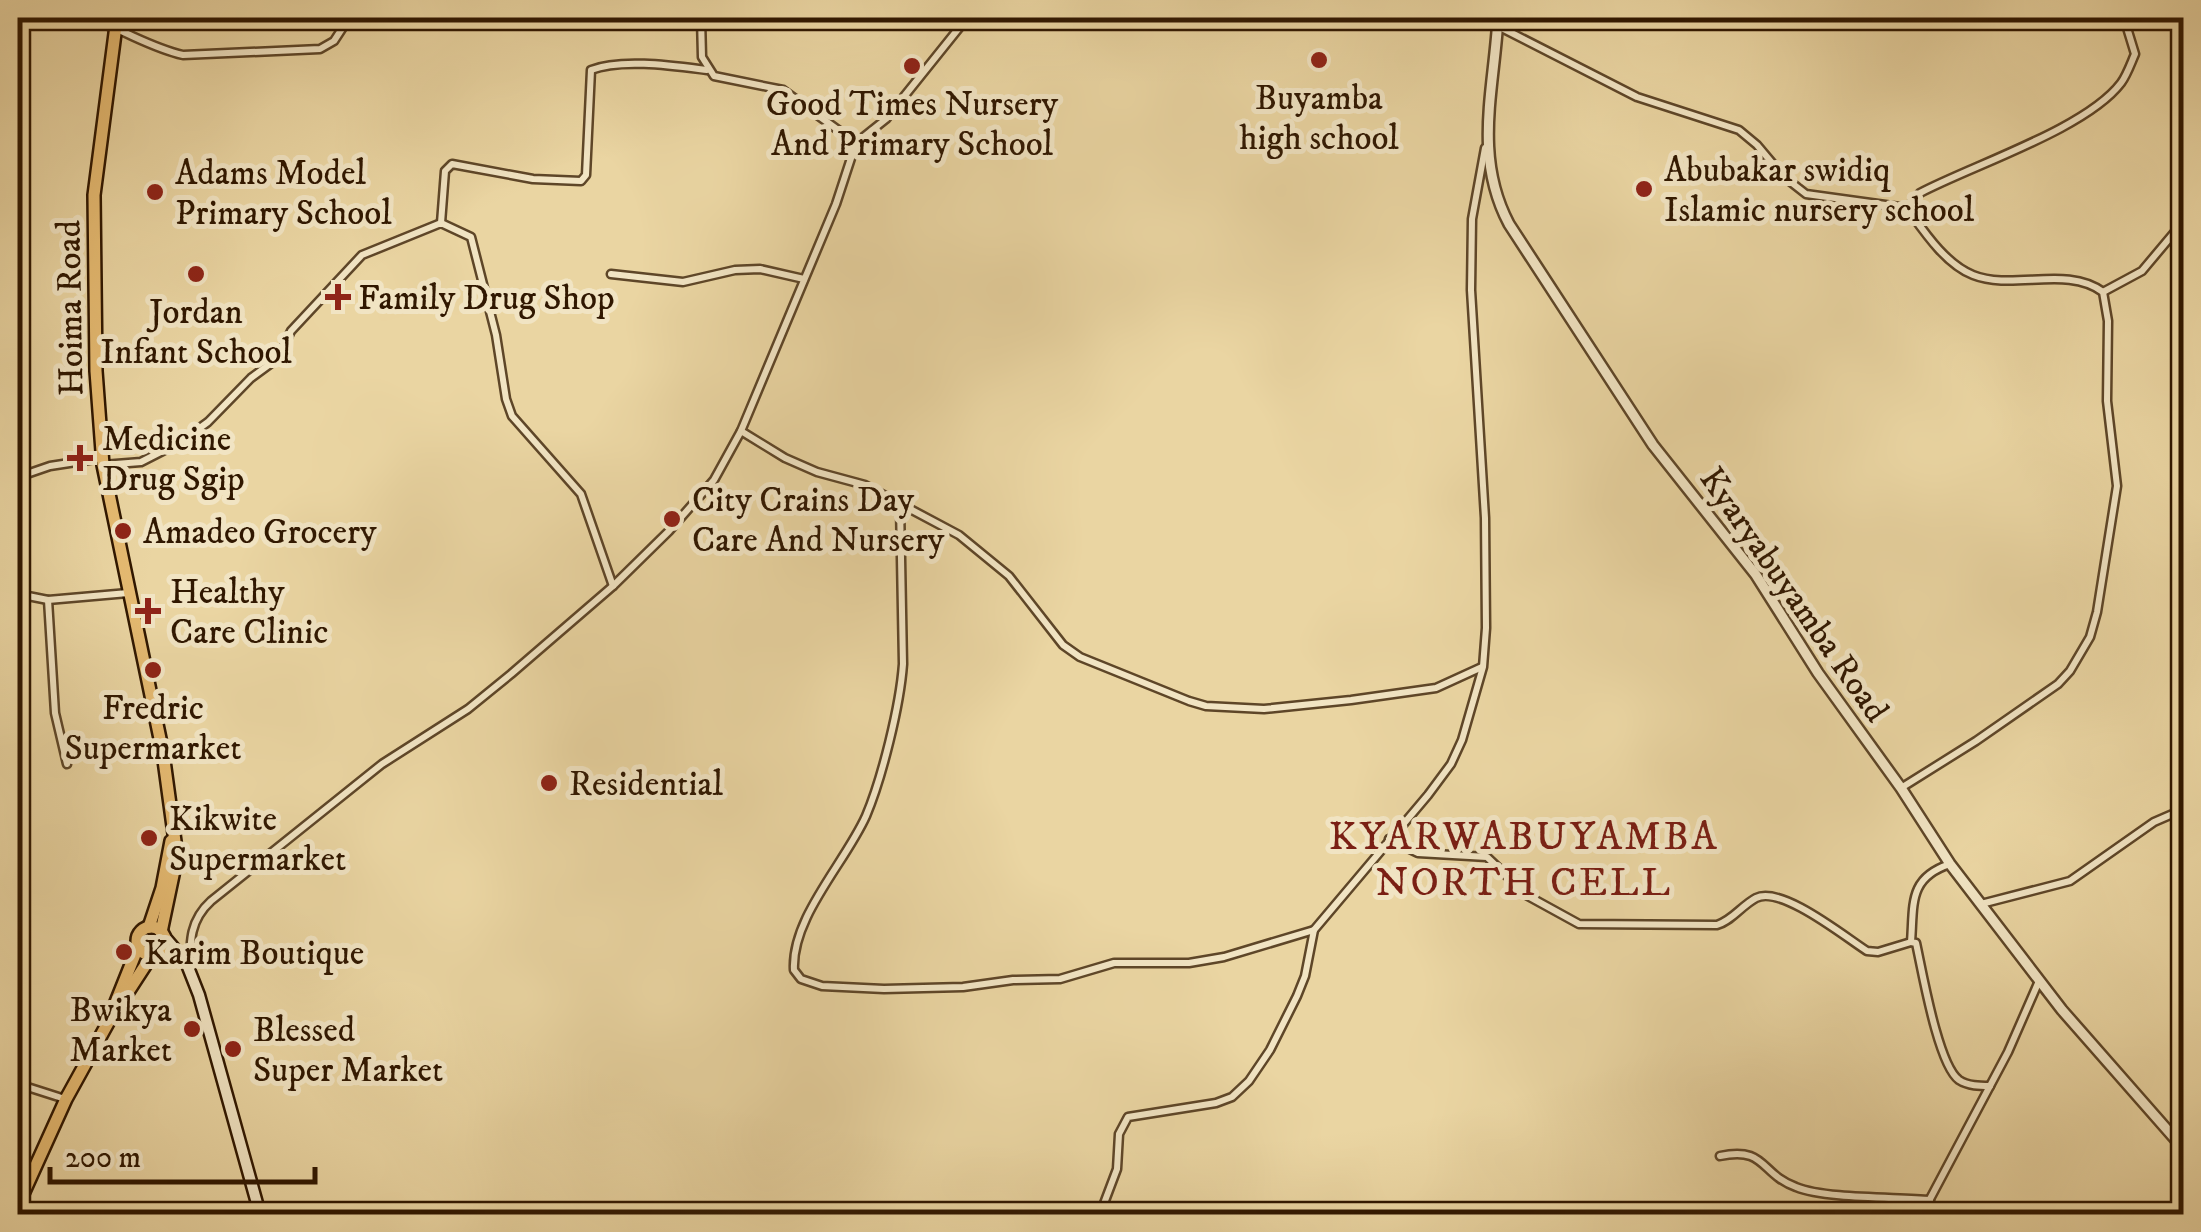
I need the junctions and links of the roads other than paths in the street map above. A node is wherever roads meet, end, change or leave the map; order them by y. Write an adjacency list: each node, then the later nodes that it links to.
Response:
1 (349, 18): 7 (street)
2 (701, 18): 8 (street)
3 (967, 18): 10 (street)
4 (2124, 18): 11 (street)
5 (1498, 22): 9 (street, Kyaryabuyamba Road); 11 (street)
6 (18, 23): 7 (street)
7 (116, 23): 18 (main road, Hoima Road)
8 (708, 70): 10 (street); 13 (street)
9 (1486, 142): 25 (street); 27 (street, Kyaryabuyamba Road)
10 (856, 143): 15 (street)
11 (1907, 208): 16 (street)
12 (2184, 221): 16 (street)
13 (441, 223): 18 (street); 21 (street)
14 (611, 274): 15 (street)
15 (804, 279): 17 (street)
16 (2104, 292): 27 (street)
17 (741, 430): 20 (street); 21 (street)
18 (103, 461): 19 (street); 22 (main road, Hoima Road)
19 (18, 478)
20 (900, 504): 25 (street); 32 (street)
21 (613, 586): 37 (street)
22 (128, 593): 24 (street); 33 (main road, Hoima Road)
23 (18, 594): 24 (street)
24 (48, 600): 26 (street)
25 (1482, 667): 29 (street)
26 (68, 764)
27 (1901, 788): 30 (street, Kyaryabuyamba Road)
28 (2184, 809): 31 (street)
29 (1389, 839): 32 (street); 34 (street)
30 (1950, 864): 31 (street, Kyaryabuyamba Road); 34 (street)
31 (1980, 904): 38 (street, Kyaryabuyamba Road)
32 (1314, 930): 48 (street)
33 (157, 931): 35 (main road); 36 (main road); 37 (main road)
34 (1911, 942): 41 (street)
35 (138, 947): 36 (main road); 39 (main road)
36 (154, 954): 37 (main road); 39 (main road)
37 (188, 968): 47 (main road)
38 (2039, 981): 41 (street); 43 (street, Kyaryabuyamba Road)
39 (109, 1021): 42 (main road)
40 (18, 1084): 42 (street)
41 (1990, 1086): 45 (street)
42 (66, 1099): 46 (main road)
43 (2184, 1149)
44 (1720, 1156): 45 (street)
45 (1930, 1200): 49 (street)
46 (18, 1205)
47 (260, 1214)
48 (1100, 1214)
49 (1922, 1214)

